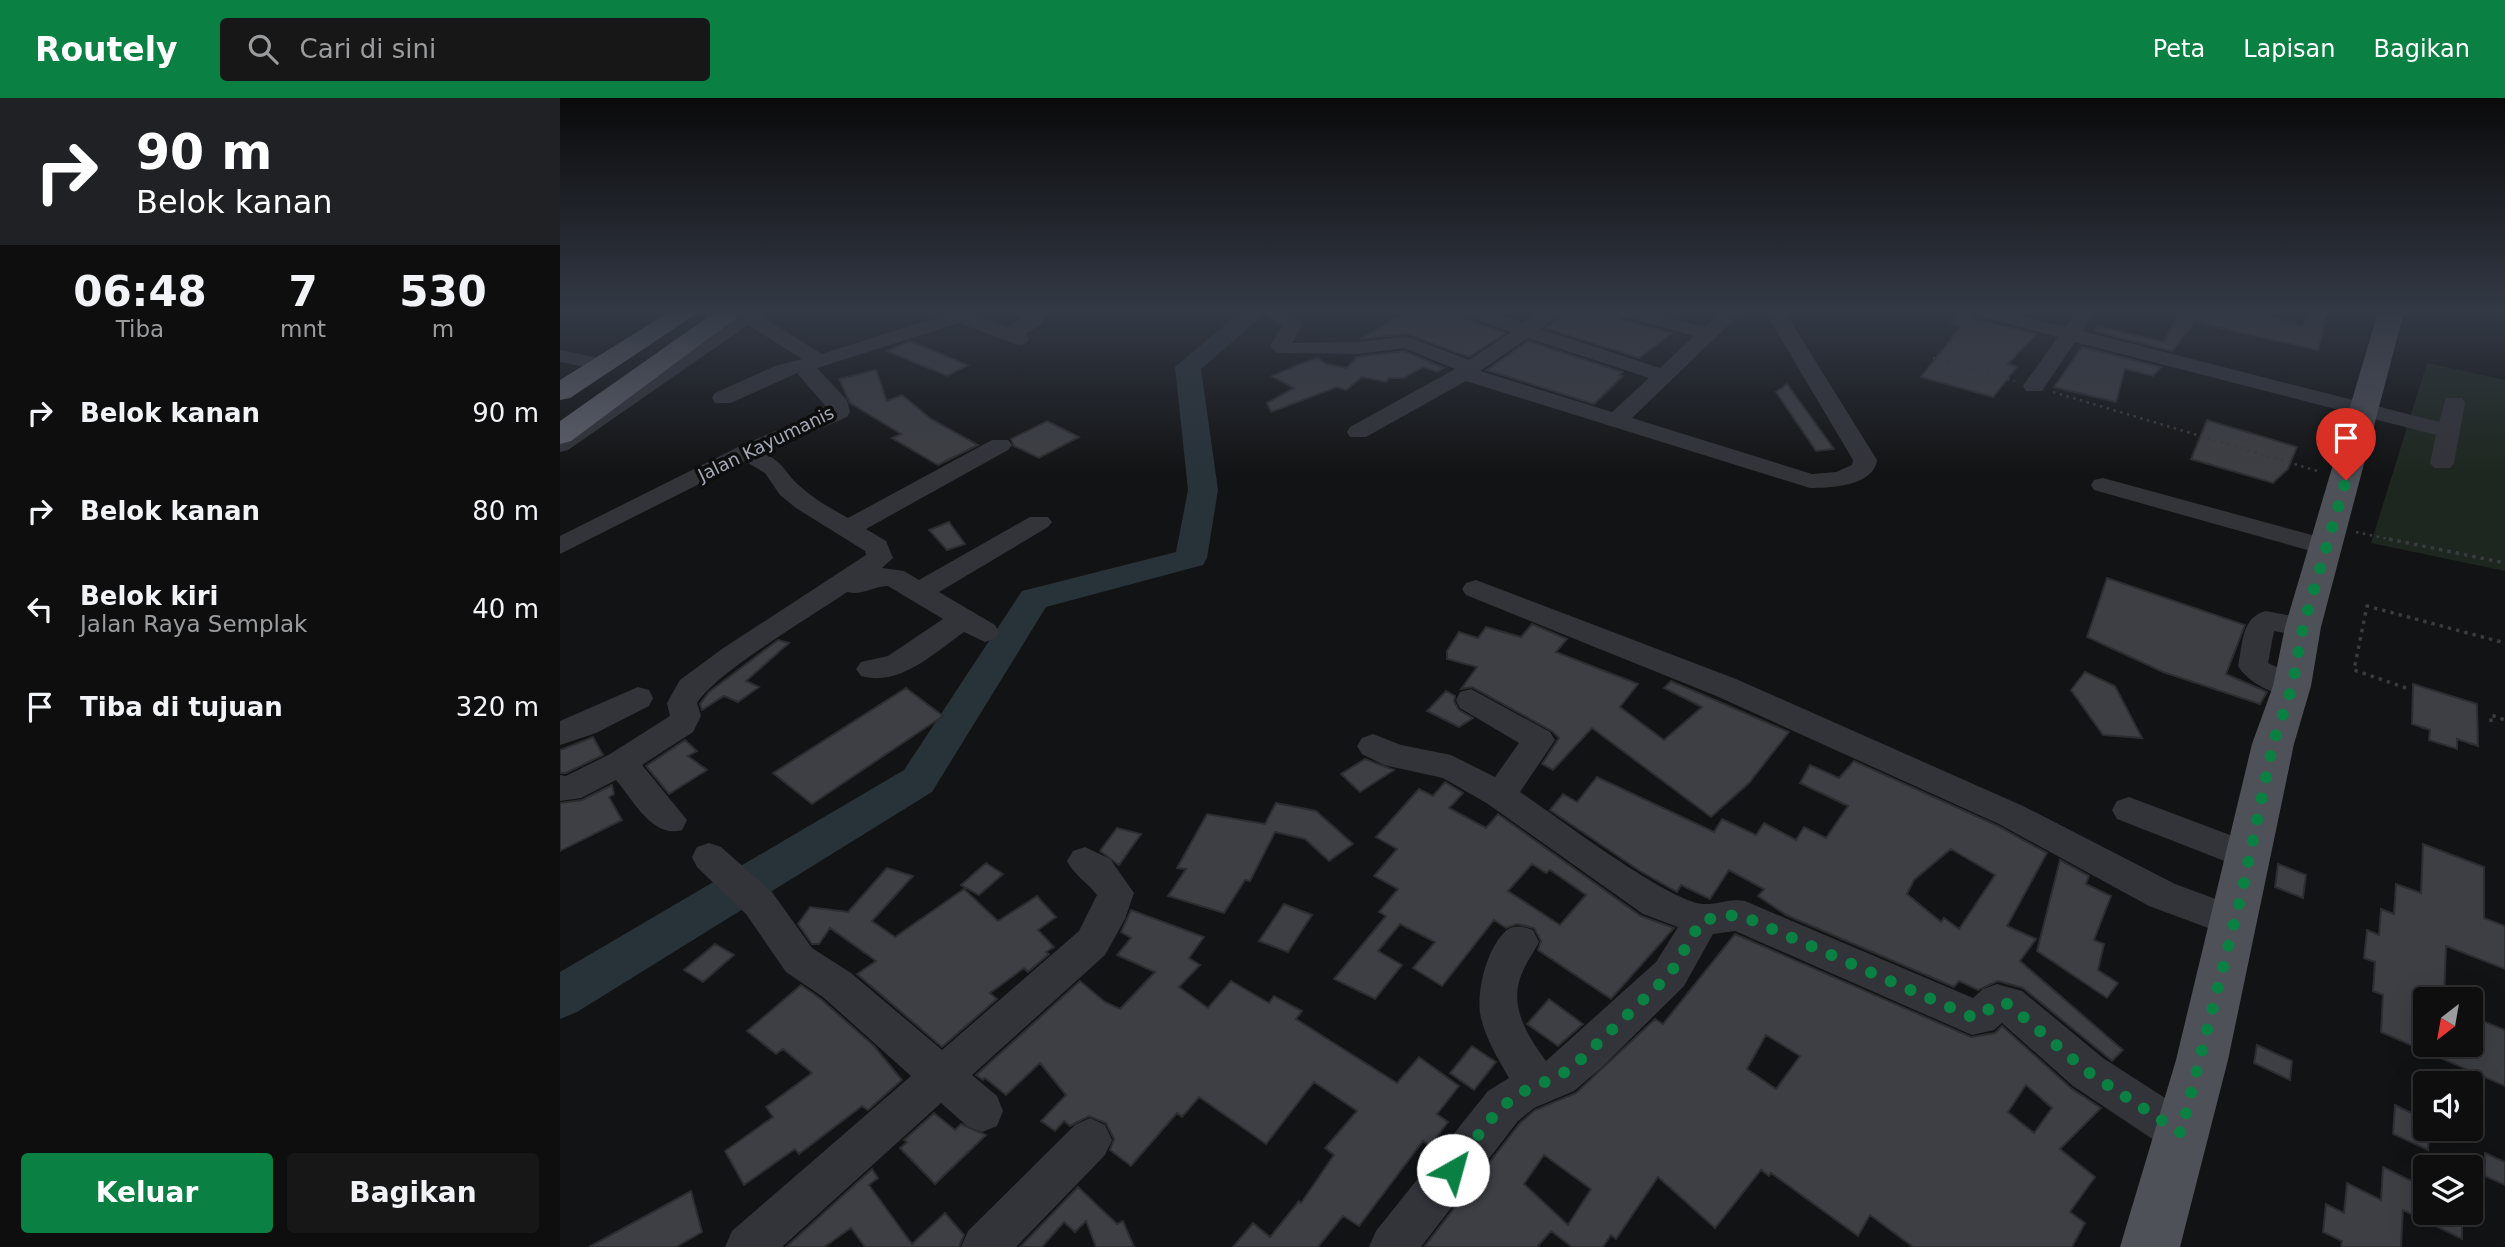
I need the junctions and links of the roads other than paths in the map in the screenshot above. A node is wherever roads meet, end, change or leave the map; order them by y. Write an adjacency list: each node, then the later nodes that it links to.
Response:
1 (584, 366): 18 (highway)
2 (605, 366): 20 (highway)
3 (632, 366): 24 (highway)
4 (648, 366): 28 (highway)
5 (652, 366): 29 (street)
6 (799, 366): 21 (street)
7 (809, 366): 31 (street, Jalan Kayumanis)
8 (1457, 366): 16 (street)
9 (1473, 366): 16 (street)
10 (1631, 366): 17 (street)
11 (1674, 366): 17 (street)
12 (1808, 366): 25 (street)
13 (2048, 366): 19 (street)
14 (2192, 366): 23 (street)
15 (2376, 366): 23 (main road)
16 (1467, 370): 25 (street); 27 (street)
17 (1663, 376): 25 (street)
18 (560, 380)
19 (2034, 386)
20 (560, 392)
21 (723, 398)
22 (2454, 403): 26 (street)
23 (2363, 410): 26 (street); 37 (main road)
24 (560, 412)
25 (1617, 420)
26 (2448, 431): 32 (street)
27 (1358, 432)
28 (560, 435)
29 (560, 444)
30 (1000, 445): 35 (street)
31 (746, 452): 35 (street); 36 (street, Jalan Kayumanis)
32 (2442, 463)
33 (2103, 485): 37 (street)
34 (1039, 522): 39 (street)
35 (848, 529): 40 (street)
36 (560, 546)
37 (2325, 547): 51 (main road)
38 (1476, 589): 55 (street)
39 (920, 591): 40 (street); 41 (street)
40 (825, 597): 46 (street)
41 (871, 669)
42 (638, 698): 44 (street)
43 (1471, 700): 48 (street)
44 (560, 733)
45 (1373, 746): 48 (street)
46 (621, 763): 47 (street); 50 (street)
47 (560, 788)
48 (1500, 795): 54 (street)
49 (2129, 810): 51 (street)
50 (670, 820)
51 (2250, 857): 55 (main road)
52 (1085, 861): 57 (street)
53 (716, 864): 57 (street)
54 (1702, 920): 58 (street); 60 (street)
55 (2235, 922): 60 (main road)
56 (1520, 942): 58 (street)
57 (941, 1076): 59 (street); 62 (street)
58 (1539, 1086): 64 (street)
59 (982, 1111)
60 (2181, 1133): 65 (main road)
61 (1090, 1140): 63 (street)
62 (748, 1247)
63 (984, 1247)
64 (1392, 1247)
65 (2150, 1247)

